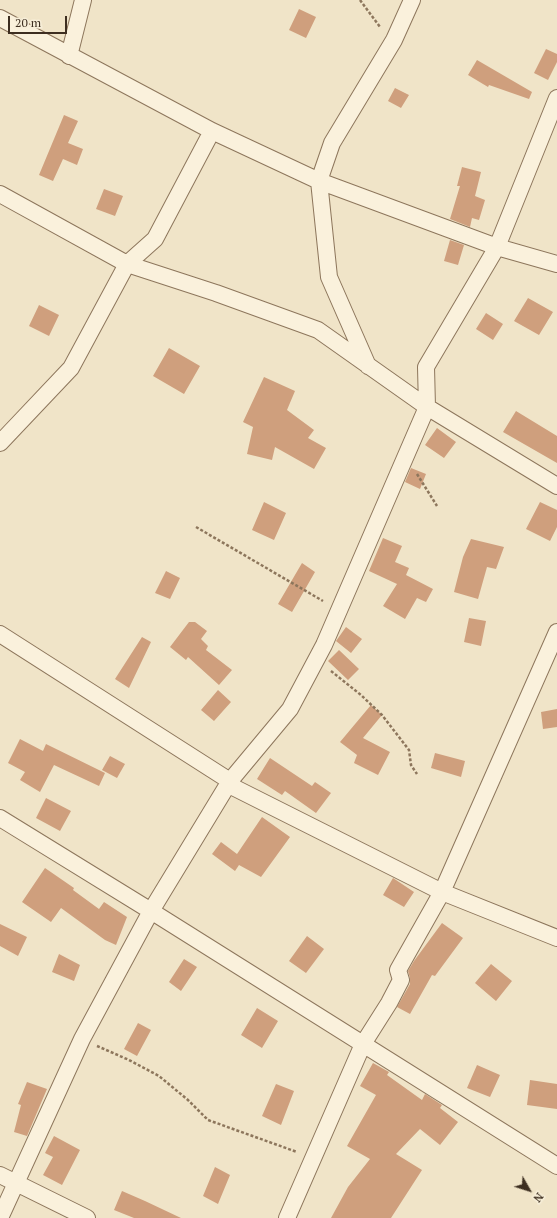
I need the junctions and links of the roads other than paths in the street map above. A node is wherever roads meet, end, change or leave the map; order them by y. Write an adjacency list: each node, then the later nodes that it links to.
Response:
1 (83, 0): 4 (street)
2 (412, 0): 7 (street)
3 (0, 18): 4 (street)
4 (69, 56): 6 (street)
5 (557, 98): 9 (street)
6 (212, 131): 7 (street); 10 (street)
7 (319, 181): 9 (street); 12 (street)
8 (0, 194): 10 (street)
9 (497, 247): 11 (street); 13 (street)
10 (127, 264): 12 (street); 14 (street)
11 (557, 264)
12 (368, 366): 13 (street)
13 (427, 408): 15 (street); 18 (street)
14 (0, 443)
15 (557, 486)
16 (557, 632): 20 (street)
17 (0, 634): 18 (street)
18 (230, 781): 20 (street); 21 (street)
19 (0, 818): 21 (street)
20 (442, 892): 22 (street); 23 (street)
21 (151, 911): 23 (street); 26 (street)
22 (557, 938)
23 (362, 1044): 24 (street); 29 (street)
24 (557, 1166)
25 (0, 1175): 26 (street)
26 (16, 1183): 27 (street); 28 (street)
27 (0, 1218)
28 (87, 1218)
29 (287, 1218)

